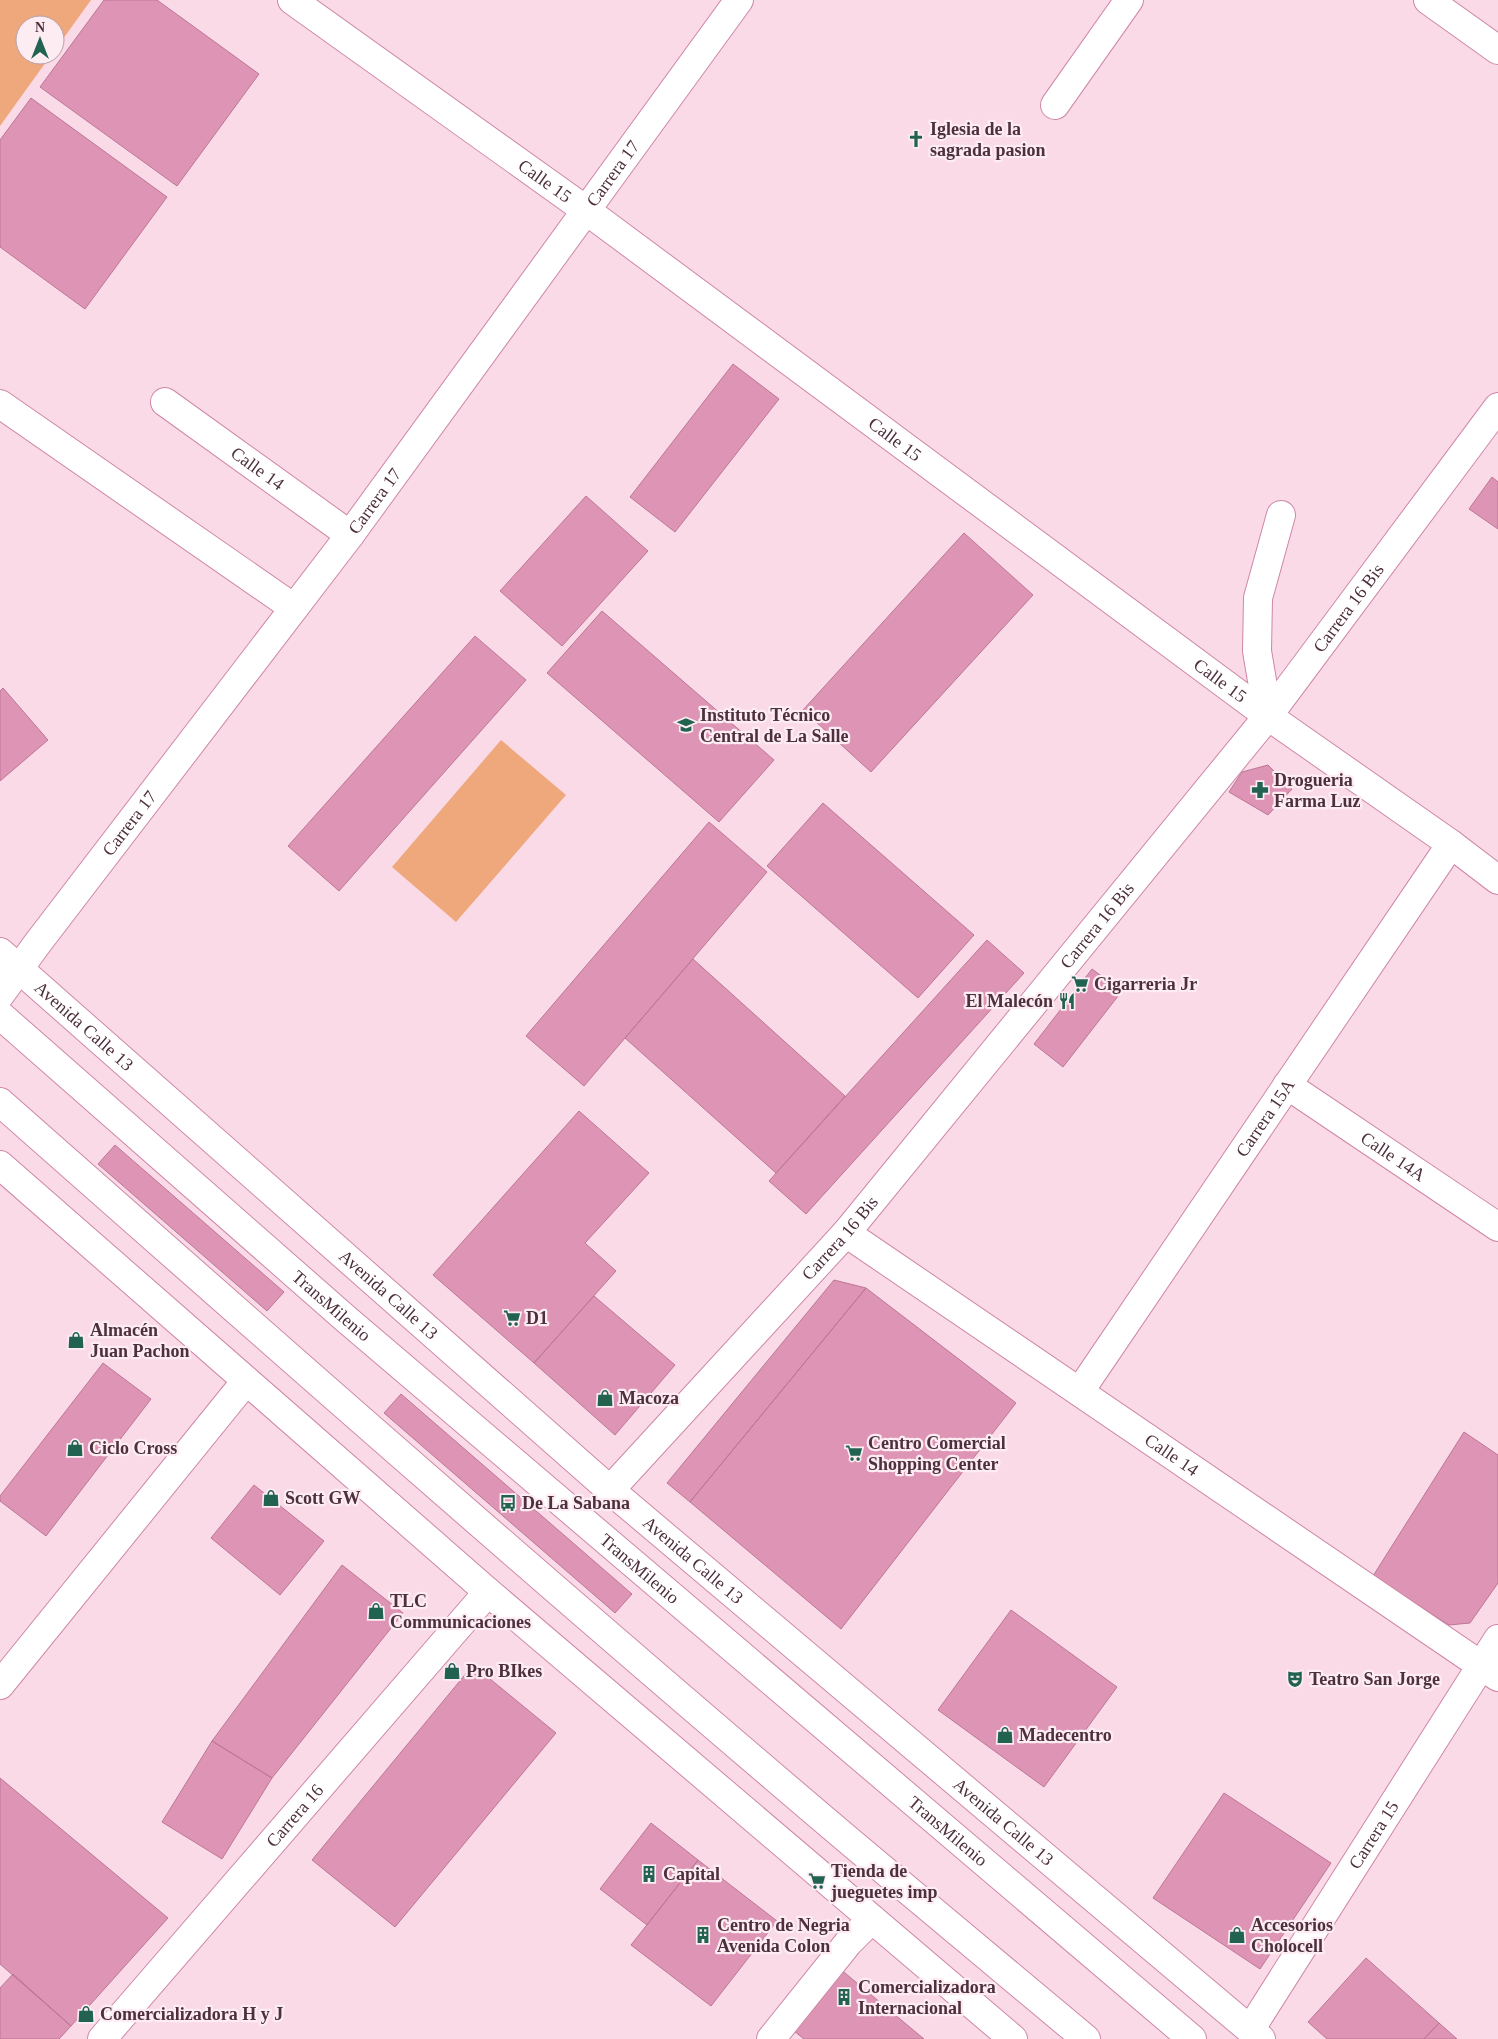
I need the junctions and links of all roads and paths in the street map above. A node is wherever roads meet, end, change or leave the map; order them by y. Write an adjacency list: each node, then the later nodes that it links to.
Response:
1 (292, 0): 7 (street, Calle 15)
2 (739, 0): 7 (street, Carrera 17)
3 (1129, 0): 6 (street)
4 (1428, 0): 5 (street)
5 (1498, 50)
6 (1055, 105)
7 (587, 211): 12 (street, Carrera 17); 14 (street, Calle 15)
8 (165, 402): 12 (street, Calle 14)
9 (0, 404): 13 (street)
10 (1498, 406): 14 (street, Carrera 16 Bis)
11 (1280, 515): 14 (street)
12 (350, 535): 13 (street, Carrera 17)
13 (294, 608): 17 (street, Carrera 17)
14 (1268, 716): 15 (street, Calle 15); 24 (street, Carrera 16 Bis)
15 (1451, 844): 16 (street, Calle 15); 20 (street, Carrera 15A)
16 (1498, 880)
17 (9, 960): 18 (street, Carrera 17); 27 (street, Avenida Calle 13)
18 (0, 995)
19 (0, 1015): 38 (street, TransMilenio)
20 (1287, 1085): 23 (street, Calle 14A); 26 (street, Carrera 15A)
21 (0, 1102): 37 (street)
22 (0, 1165): 25 (street)
23 (1498, 1228)
24 (846, 1233): 26 (street, Calle 14); 27 (street, Carrera 16 Bis)
25 (246, 1381): 28 (street); 31 (street)
26 (1080, 1391): 30 (street, Calle 14)
27 (610, 1490): 33 (street, Avenida Calle 13)
28 (488, 1592): 32 (street); 34 (street, Carrera 16)
29 (1498, 1640): 30 (street, Carrera 15)
30 (1489, 1671): 33 (street, Carrera 15)
31 (0, 1685)
32 (872, 1919): 35 (street); 36 (street)
33 (1256, 2034)
34 (102, 2039)
35 (771, 2039)
36 (1013, 2039)
37 (1086, 2039)
38 (1192, 2039)

